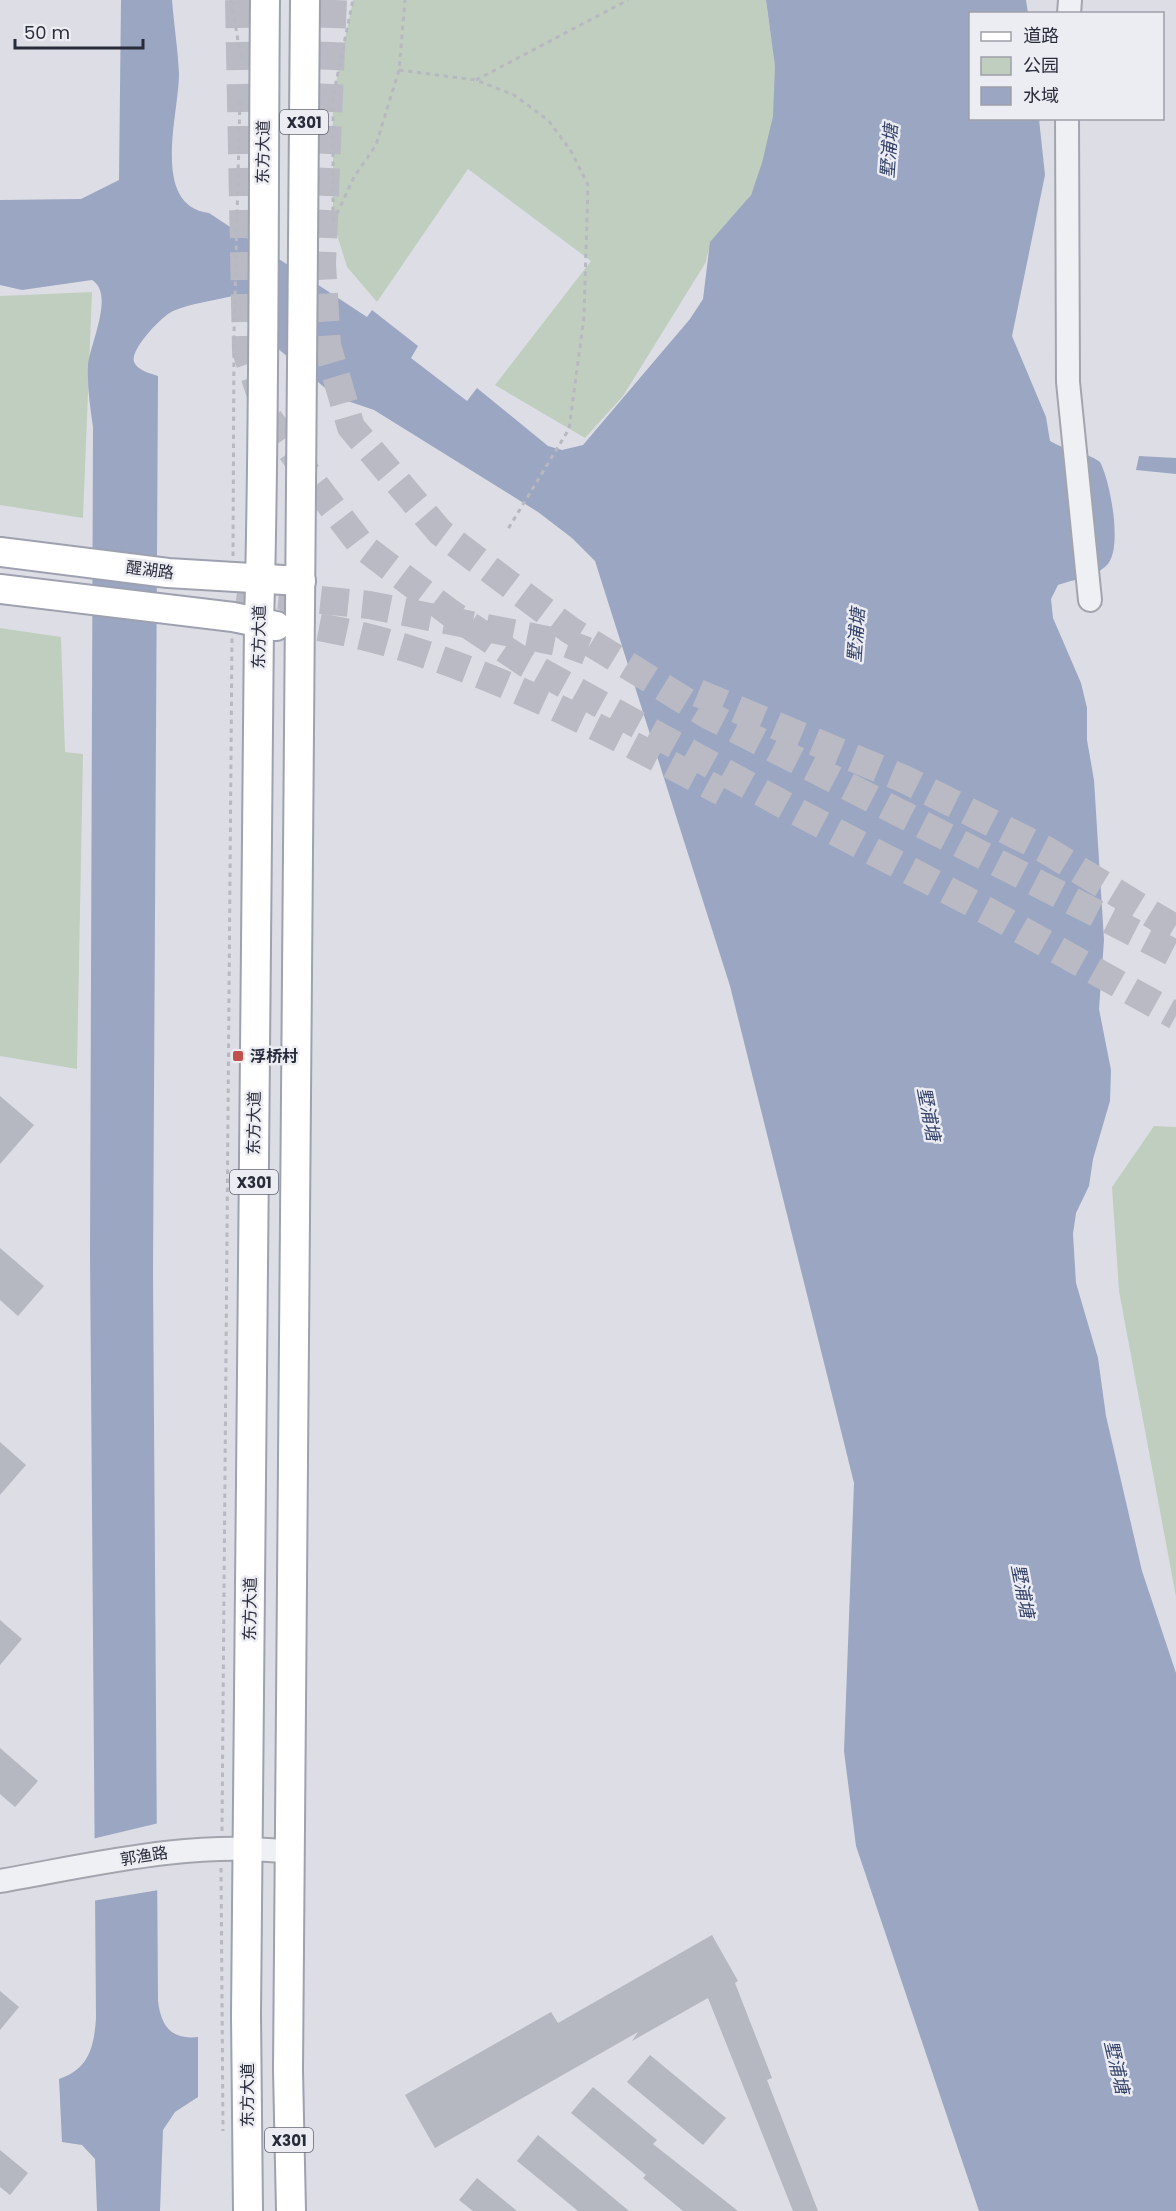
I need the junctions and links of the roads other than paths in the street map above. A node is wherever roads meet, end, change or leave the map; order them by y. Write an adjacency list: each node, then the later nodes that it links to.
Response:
1 (265, 0): 5 (main road, 东方大道 / X301)
2 (305, 0): 6 (main road, X301)
3 (1067, 120): 8 (street)
4 (0, 552): 5 (main road, 醒湖路)
5 (247, 578): 6 (main road, 醒湖路); 9 (main road, 东方大道 / X301)
6 (301, 581): 10 (main road, X301)
7 (0, 590): 9 (main road)
8 (1089, 595)
9 (246, 620): 10 (main road); 11 (main road, 东方大道 / X301)
10 (299, 630): 12 (main road, X301)
11 (235, 1845): 12 (street, 郭渔路); 13 (street, 郭渔路); 14 (main road, 东方大道 / X301)
12 (290, 1852): 15 (main road, X301)
13 (0, 1881)
14 (248, 2211)
15 (291, 2211)

